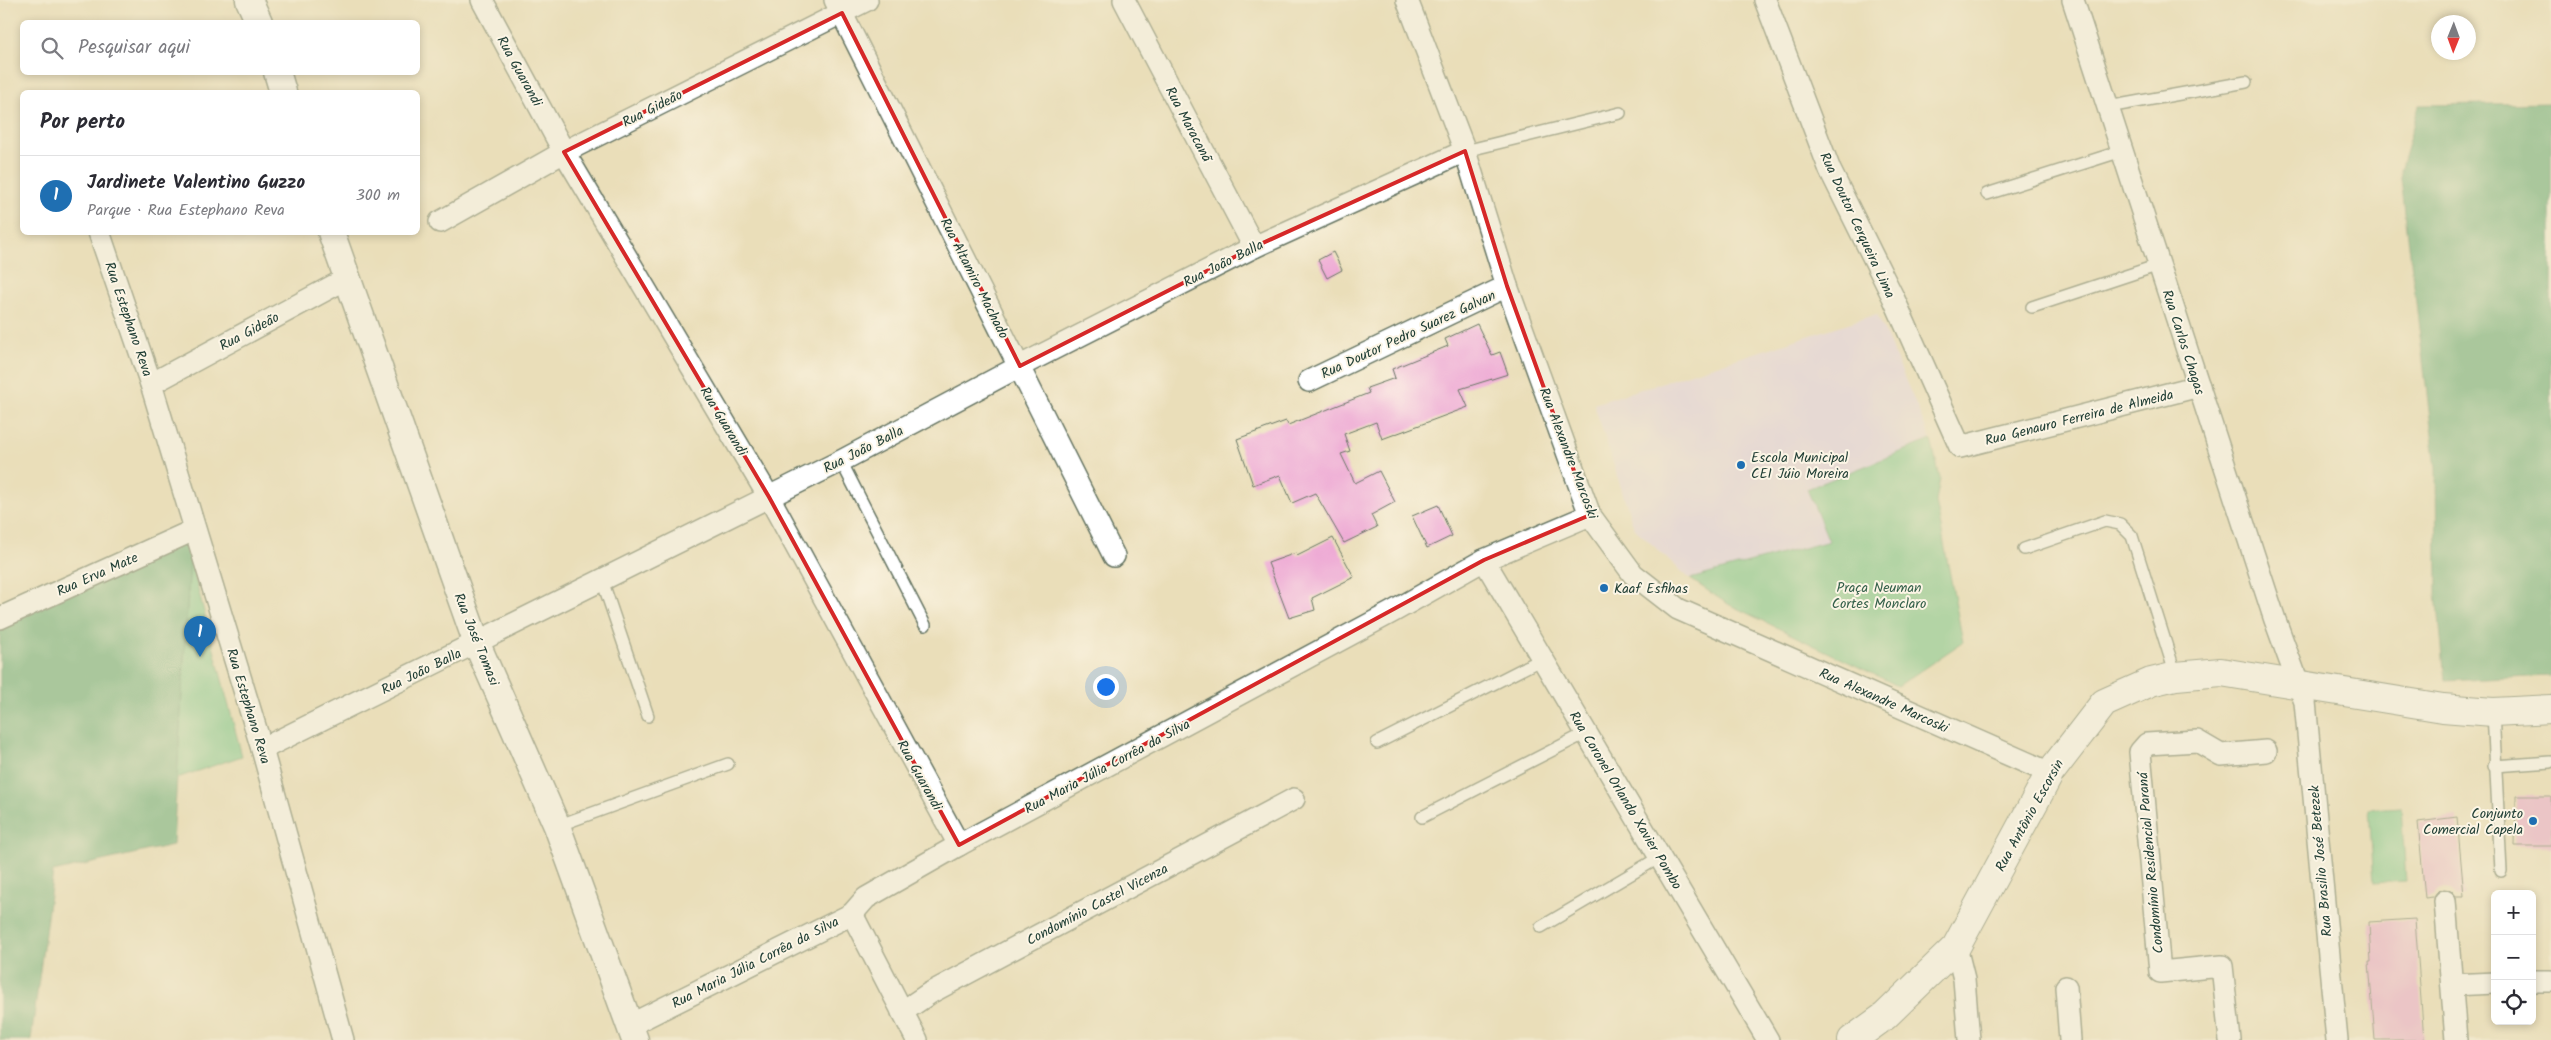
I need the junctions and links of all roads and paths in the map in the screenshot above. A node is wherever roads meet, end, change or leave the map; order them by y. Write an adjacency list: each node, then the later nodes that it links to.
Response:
1 (249, 0): 9 (street)
2 (482, 0): 17 (street, Rua Guarandi)
3 (867, 0): 8 (street, Rua Gideão)
4 (1124, 0): 22 (street, Rua Maracanã)
5 (1407, 0): 15 (street, Rua Alexandre Marcoski)
6 (1764, 0): 31 (street, Rua Doutor Cerqueira Lima)
7 (2073, 0): 13 (street, Rua Carlos Chagas)
8 (838, 7): 17 (street, Rua Gideão); 27 (street, Rua Altamiro Machado)
9 (258, 20)
10 (277, 75): 12 (street)
11 (2246, 82): 13 (lane)
12 (282, 90)
13 (2108, 107): 16 (street, Rua Carlos Chagas)
14 (1620, 114): 15 (lane)
15 (1465, 150): 22 (street, Rua João Balla); 25 (street, Rua Alexandre Marcoski)
16 (2122, 151): 18 (lane); 23 (street, Rua Carlos Chagas)
17 (564, 152): 19 (street, Rua Gideão); 33 (street, Rua Guarandi)
18 (1986, 194)
19 (440, 222)
20 (100, 235): 29 (street, Rua Estephano Reva)
21 (332, 235): 24 (street, Rua José Tomasi)
22 (1254, 247): 27 (street, Rua João Balla)
23 (2159, 265): 26 (lane); 30 (street, Rua Carlos Chagas)
24 (346, 279): 29 (street, Rua Gideão); 42 (street, Rua José Tomasi)
25 (1507, 286): 28 (street, Rua Doutor Pedro Suarez Galvan); 34 (street, Rua Alexandre Marcoski)
26 (2032, 306)
27 (1020, 366): 32 (street, Rua João Balla); 37 (street, Rua Altamiro Machado)
28 (1310, 381)
29 (151, 384): 35 (street, Rua Estephano Reva)
30 (2199, 386): 31 (street, Rua Genauro Ferreira de Almeida); 45 (street, Rua Carlos Chagas)
31 (1960, 447)
32 (841, 461): 33 (street, Rua João Balla); 41 (lane)
33 (769, 496): 39 (street, Rua João Balla); 60 (street, Rua Guarandi)
34 (1590, 514): 38 (street, Rua Maria Júlia Corrêa da Silva); 56 (street, Rua Alexandre Marcoski)
35 (194, 530): 40 (street, Rua Erva Mate); 51 (street, Rua Estephano Reva)
36 (2024, 549): 44 (lane)
37 (1114, 556)
38 (1484, 560): 43 (street, Rua Coronel Orlando Xavier Pombo); 60 (street, Rua Maria Júlia Corrêa da Silva)
39 (602, 580): 42 (street, Rua João Balla); 48 (lane)
40 (0, 618)
41 (924, 625)
42 (477, 644): 51 (street, Rua João Balla); 59 (street, Rua José Tomasi)
43 (1542, 659): 49 (street, Rua Coronel Orlando Xavier Pombo); 50 (lane)
44 (2176, 676): 45 (main road, Rua Antônio Escorsin); 56 (main road, Rua Antônio Escorsin)
45 (2299, 683): 47 (main road, Rua Antônio Escorsin); 81 (street, Rua Brasilio José Betezek)
46 (2551, 709): 47 (main road, Rua Antônio Escorsin)
47 (2493, 712): 55 (lane)
48 (648, 716)
49 (1586, 733): 58 (lane); 61 (street, Rua Coronel Orlando Xavier Pombo)
50 (1377, 743)
51 (262, 748): 74 (street, Rua Estephano Reva)
52 (2266, 751): 80 (street, Condomínio Residencial Paraná)
53 (2551, 762): 55 (lane)
54 (728, 764): 59 (lane)
55 (2494, 766): 62 (lane)
56 (2050, 773): 66 (main road, Rua Antônio Escorsin)
57 (1294, 799): 72 (street, Condomínio Castel Vicenza)
58 (1422, 818)
59 (557, 826): 73 (street, Rua José Tomasi)
60 (959, 846): 64 (street, Rua Maria Júlia Corrêa da Silva)
61 (1660, 857): 65 (lane); 76 (street, Rua Coronel Orlando Xavier Pombo)
62 (2501, 871)
63 (2445, 901): 70 (street)
64 (852, 914): 72 (street); 73 (street, Rua Maria Júlia Corrêa da Silva)
65 (1541, 927)
66 (1956, 947): 77 (main road, Rua Antônio Escorsin); 78 (street)
67 (2551, 981): 68 (street)
68 (2536, 982)
69 (2491, 983): 70 (street)
70 (2452, 985): 82 (street)
71 (2066, 987): 79 (street)
72 (902, 1012): 75 (street)
73 (633, 1032)
74 (343, 1040)
75 (917, 1040)
76 (1768, 1040)
77 (1853, 1040)
78 (1969, 1040)
79 (2070, 1040)
80 (2230, 1040)
81 (2338, 1040)
82 (2456, 1040)

